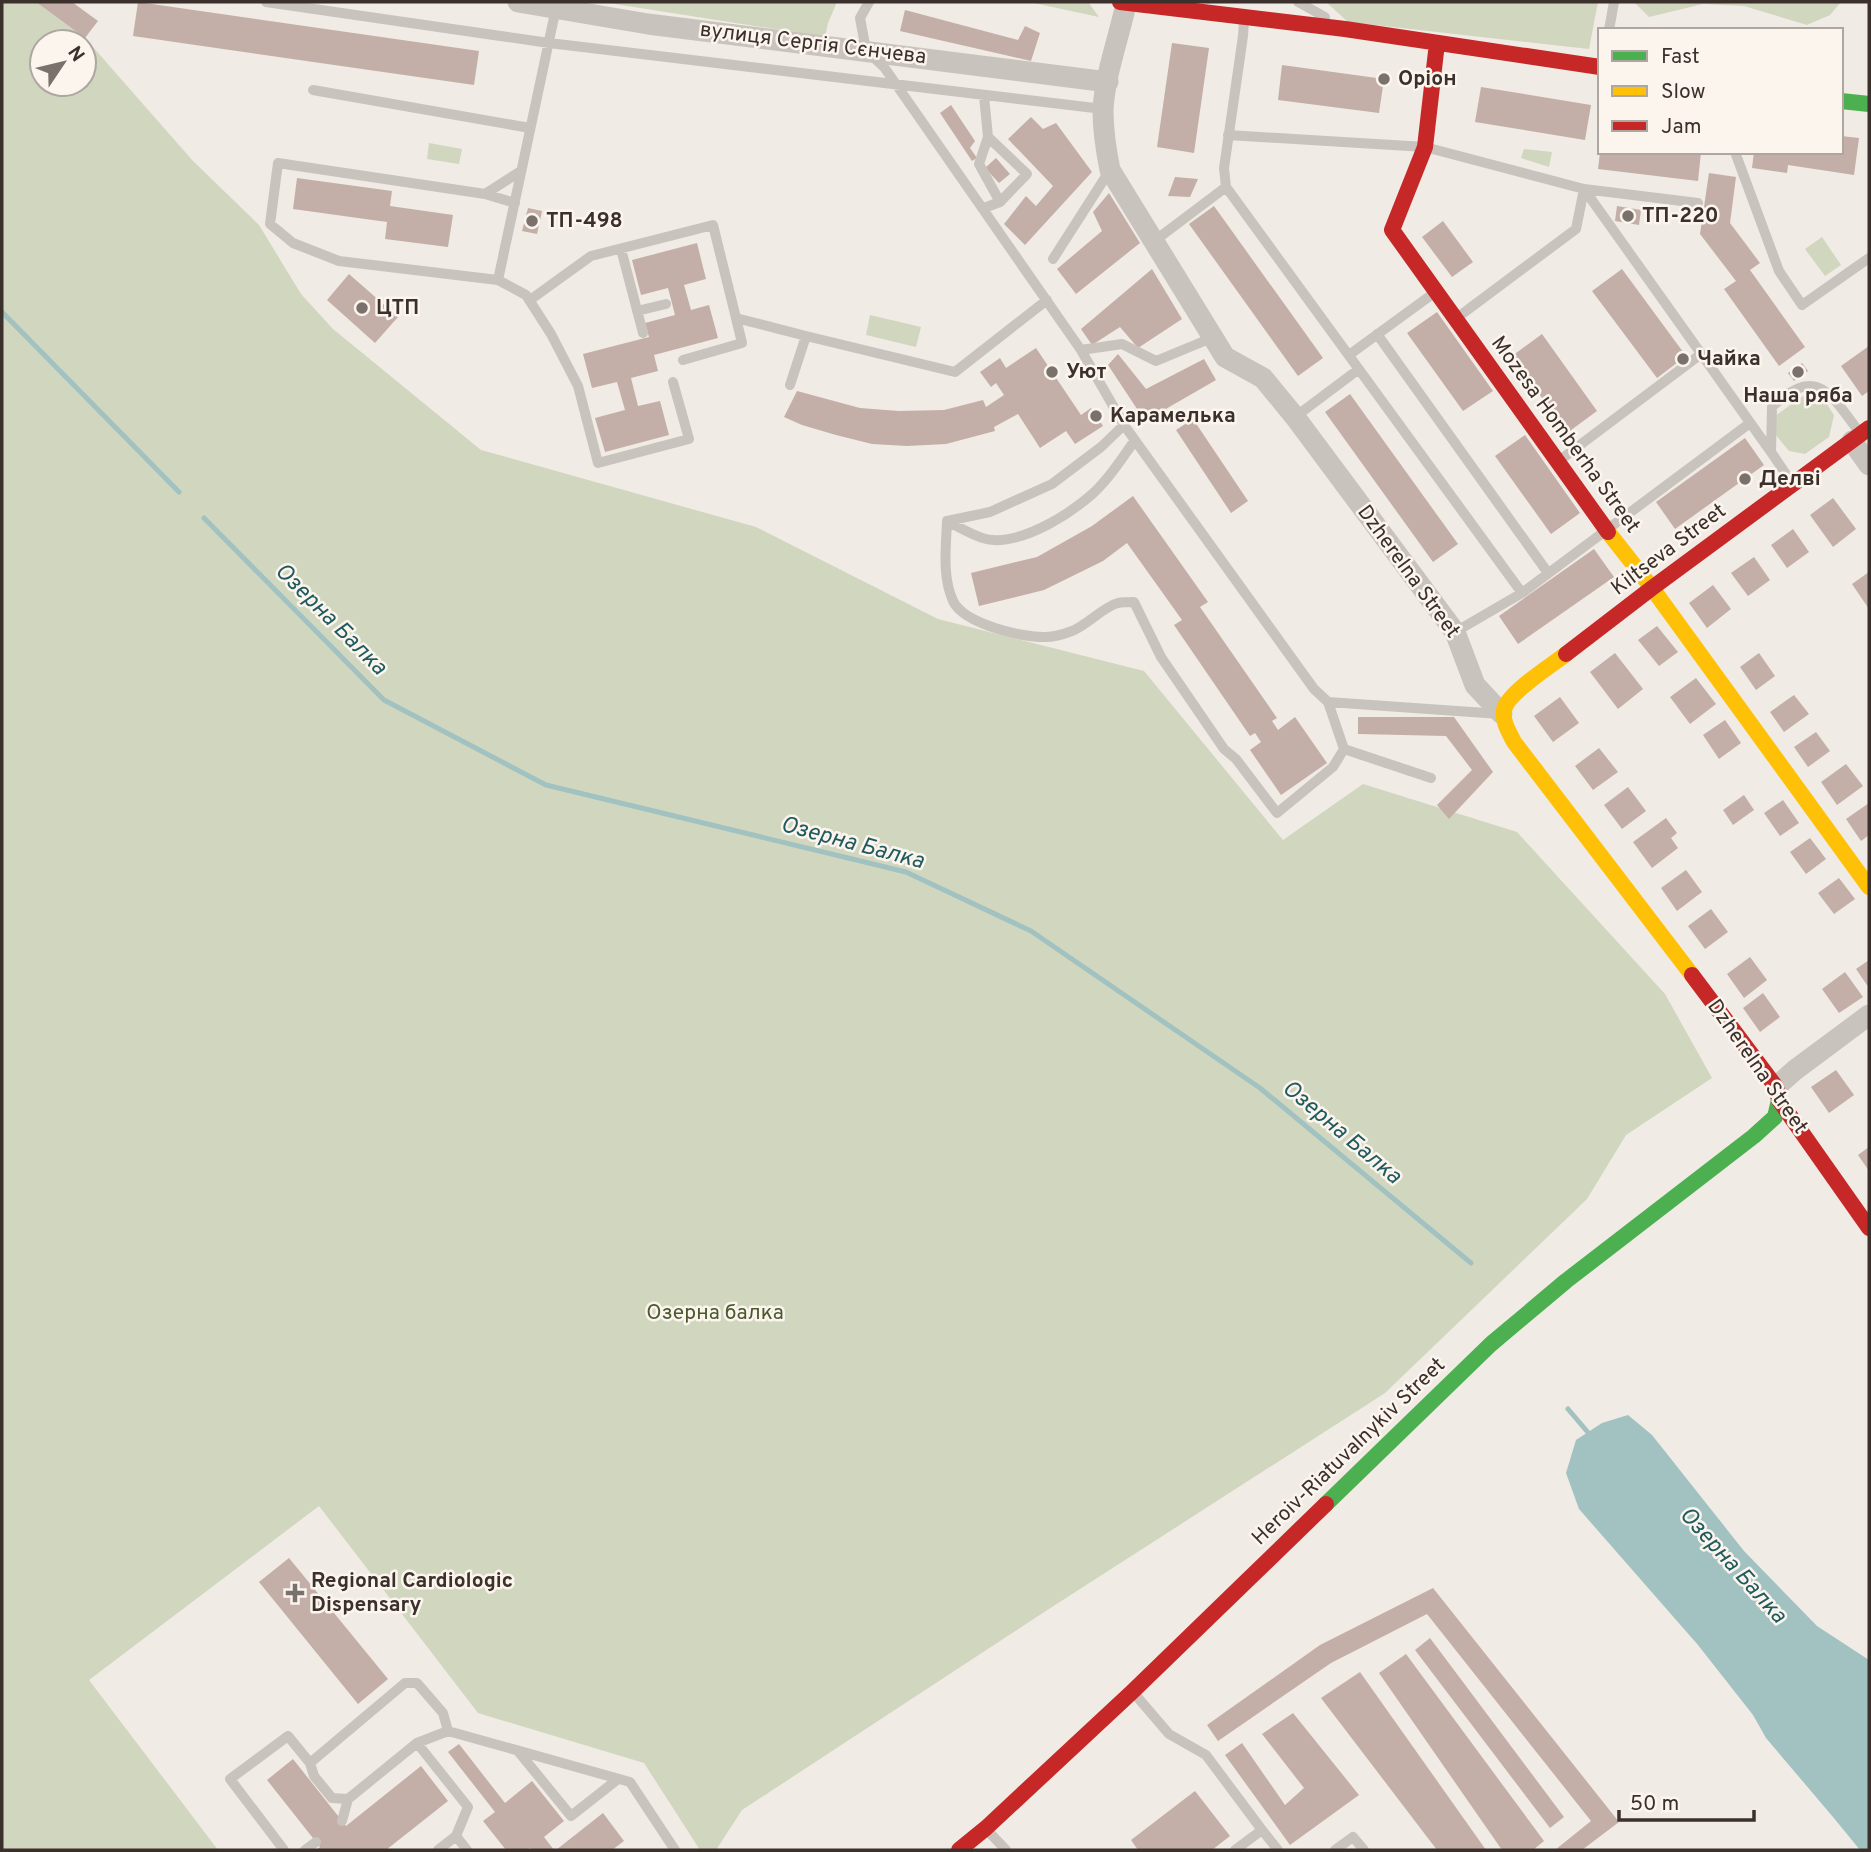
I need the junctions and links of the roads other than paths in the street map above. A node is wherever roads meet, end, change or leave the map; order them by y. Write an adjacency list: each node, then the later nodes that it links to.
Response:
1 (266, 2): 12 (lane)
2 (518, 2): 8 (street, вулиця Сергія Сєнчева)
3 (869, 2): 14 (lane)
4 (1298, 2): 11 (lane)
5 (1614, 2): 10 (lane)
6 (1123, 3): 7 (main road); 16 (street, Dzherelna Street)
7 (1204, 7): 9 (main road)
8 (556, 8): 12 (lane); 14 (street, вулиця Сергія Сєнчева)
9 (1244, 17): 11 (main road); 24 (lane)
10 (1609, 28)
11 (1345, 29): 13 (main road)
12 (549, 43): 17 (lane); 23 (lane)
13 (1437, 43): 15 (main road); 26 (main road, Mozesa Homberha Street)
14 (866, 50): 16 (street, вулиця Сергія Сєнчева); 17 (lane)
15 (1598, 67)
16 (1108, 82): 22 (street, Dzherelna Street)
17 (896, 84): 19 (lane); 36 (lane)
18 (313, 90): 23 (lane)
19 (984, 96): 22 (lane); 25 (lane)
20 (1843, 101): 21 (main road)
21 (1869, 104)
22 (1103, 109): 28 (street, Dzherelna Street)
23 (530, 128): 29 (lane)
24 (1228, 135): 26 (lane); 30 (lane)
25 (988, 137): 33 (lane); 33 (lane)
26 (1425, 147): 31 (lane); 42 (main road, Mozesa Homberha Street)
27 (1736, 154): 39 (lane)
28 (1110, 170): 37 (street, Dzherelna Street); 40 (lane)
29 (521, 171): 32 (lane); 34 (lane)
30 (1226, 187): 37 (lane); 55 (lane)
31 (1584, 188): 35 (lane); 48 (lane); 54 (lane)
32 (485, 194): 34 (lane); 41 (lane)
33 (1000, 202): 36 (lane)
34 (514, 203): 41 (lane)
35 (1698, 203)
36 (984, 208): 44 (lane)
37 (1153, 242): 52 (street, Dzherelna Street)
38 (621, 249): 43 (lane); 46 (lane); 47 (lane)
39 (1869, 258)
40 (1053, 259)
41 (498, 280): 43 (lane)
42 (1436, 291): 48 (main road, Mozesa Homberha Street); 50 (lane)
43 (530, 300): 58 (lane)
44 (1047, 300): 51 (lane); 53 (lane)
45 (666, 304): 46 (lane)
46 (637, 311): 49 (lane)
47 (736, 318): 51 (lane); 56 (lane)
48 (1455, 318): 66 (main road, Mozesa Homberha Street)
49 (643, 333)
50 (1377, 334): 55 (lane); 71 (lane)
51 (806, 336): 59 (lane)
52 (1214, 337): 53 (lane); 60 (street, Dzherelna Street)
53 (1081, 350): 62 (lane)
54 (1701, 354): 61 (lane); 66 (lane)
55 (1349, 355): 57 (lane)
56 (683, 360)
57 (1359, 369): 60 (lane); 73 (lane)
58 (673, 382)
59 (790, 385)
60 (1295, 417): 74 (street, Dzherelna Street)
61 (1751, 423): 65 (lane); 70 (lane)
62 (1124, 425): 64 (lane); 69 (lane)
63 (1861, 434): 65 (lane); 67 (street); 68 (main road, Kiltseva Street)
64 (1135, 440): 69 (lane); 75 (lane)
65 (1771, 452): 68 (lane)
66 (1557, 462): 70 (main road, Mozesa Homberha Street)
67 (1869, 465)
68 (1793, 485): 72 (main road, Kiltseva Street)
69 (947, 521): 77 (lane)
70 (1606, 529): 71 (lane); 72 (main road, Mozesa Homberha Street)
71 (1548, 573): 73 (lane)
72 (1652, 588): 76 (main road, Kiltseva Street); 79 (main road, Mozesa Homberha Street)
73 (1522, 593): 74 (lane)
74 (1455, 632): 76 (street, Dzherelna Street)
75 (1328, 702): 76 (lane); 77 (lane)
76 (1502, 714): 81 (main road, Dzherelna Street)
77 (1344, 749): 78 (lane)
78 (1431, 778)
79 (1869, 887)
80 (1869, 1014): 81 (street)
81 (1777, 1093): 82 (main road, Dzherelna Street); 83 (main road, Heroiv-Riatuvalnykiv Street)
82 (1869, 1228)
83 (1132, 1692): 91 (main road, Heroiv-Riatuvalnykiv Street); 92 (lane)
84 (448, 1731): 85 (lane); 86 (lane); 87 (lane)
85 (417, 1743): 89 (lane); 93 (lane)
86 (518, 1751): 88 (lane); 88 (lane)
87 (310, 1763): 89 (lane); 95 (lane)
88 (618, 1779): 99 (lane)
89 (348, 1799): 90 (lane)
90 (342, 1821)
91 (986, 1828): 100 (main road, Heroiv-Riatuvalnykiv Street); 101 (lane)
92 (1262, 1830): 102 (lane); 103 (lane)
93 (456, 1836): 97 (lane); 98 (lane)
94 (316, 1842): 96 (lane)
95 (284, 1850)
96 (305, 1850)
97 (438, 1850)
98 (467, 1850)
99 (675, 1850)
100 (959, 1850)
101 (1006, 1850)
102 (1234, 1850)
103 (1278, 1850)
104 (1335, 1850): 105 (lane)
105 (1364, 1850)

